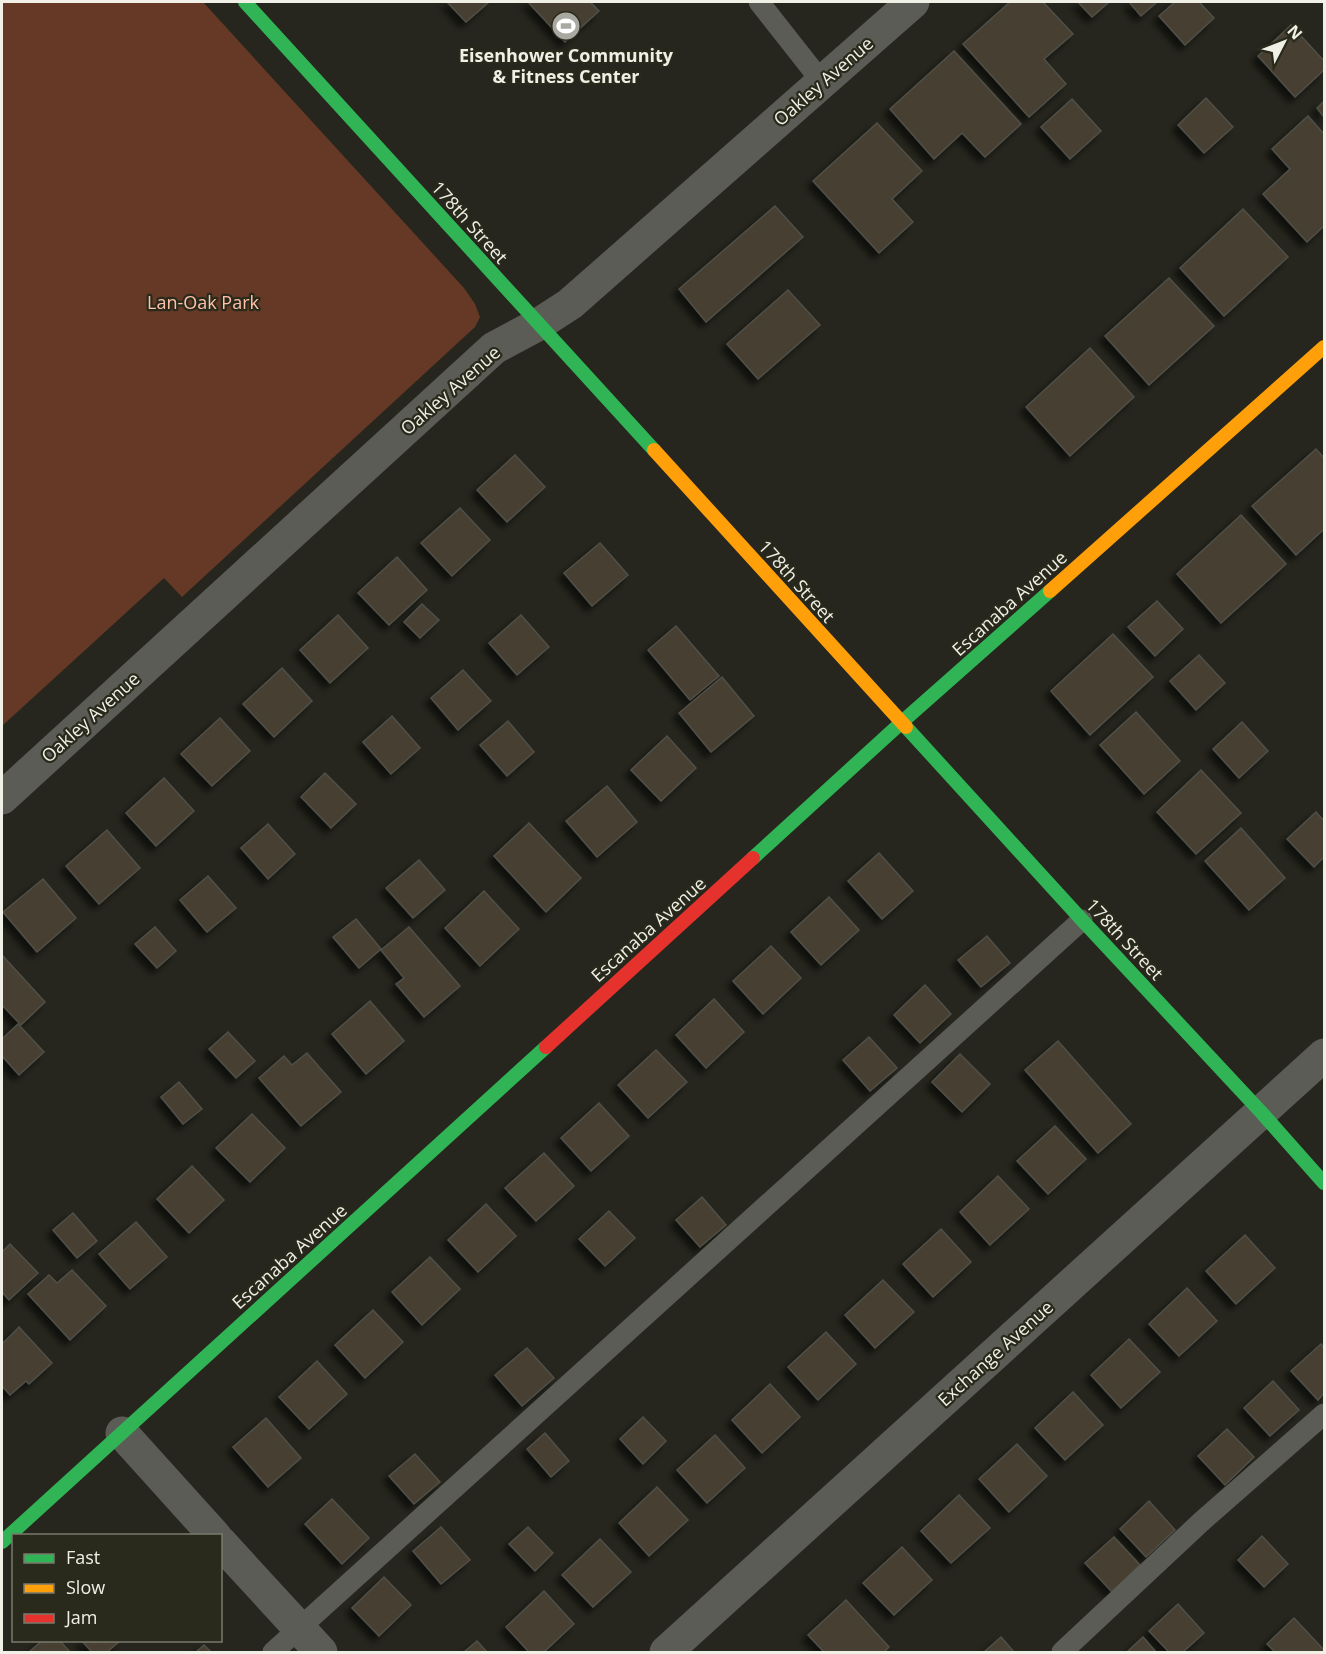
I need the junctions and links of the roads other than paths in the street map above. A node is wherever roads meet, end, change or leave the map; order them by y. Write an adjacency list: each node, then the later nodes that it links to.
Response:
1 (245, 2): 5 (street, 178th Street)
2 (913, 2): 4 (street, Oakley Avenue)
3 (764, 3): 4 (lane)
4 (822, 82): 5 (street, Oakley Avenue)
5 (539, 324): 7 (street, 178th Street); 8 (street, Oakley Avenue)
6 (1324, 347): 7 (street, Escanaba Avenue)
7 (902, 722): 9 (street, 178th Street); 14 (street, Escanaba Avenue)
8 (2, 798)
9 (1082, 920): 11 (street, 178th Street); 18 (lane)
10 (1324, 1054): 11 (street, Exchange Avenue)
11 (1261, 1112): 12 (street, 178th Street); 21 (street, Exchange Avenue)
12 (1324, 1182)
13 (1324, 1414): 22 (lane)
14 (122, 1433): 15 (street); 16 (street, Escanaba Avenue)
15 (213, 1534)
16 (2, 1542)
17 (222, 1544): 18 (street)
18 (299, 1629): 19 (lane); 20 (street)
19 (273, 1653)
20 (321, 1653)
21 (666, 1653)
22 (1062, 1653)

